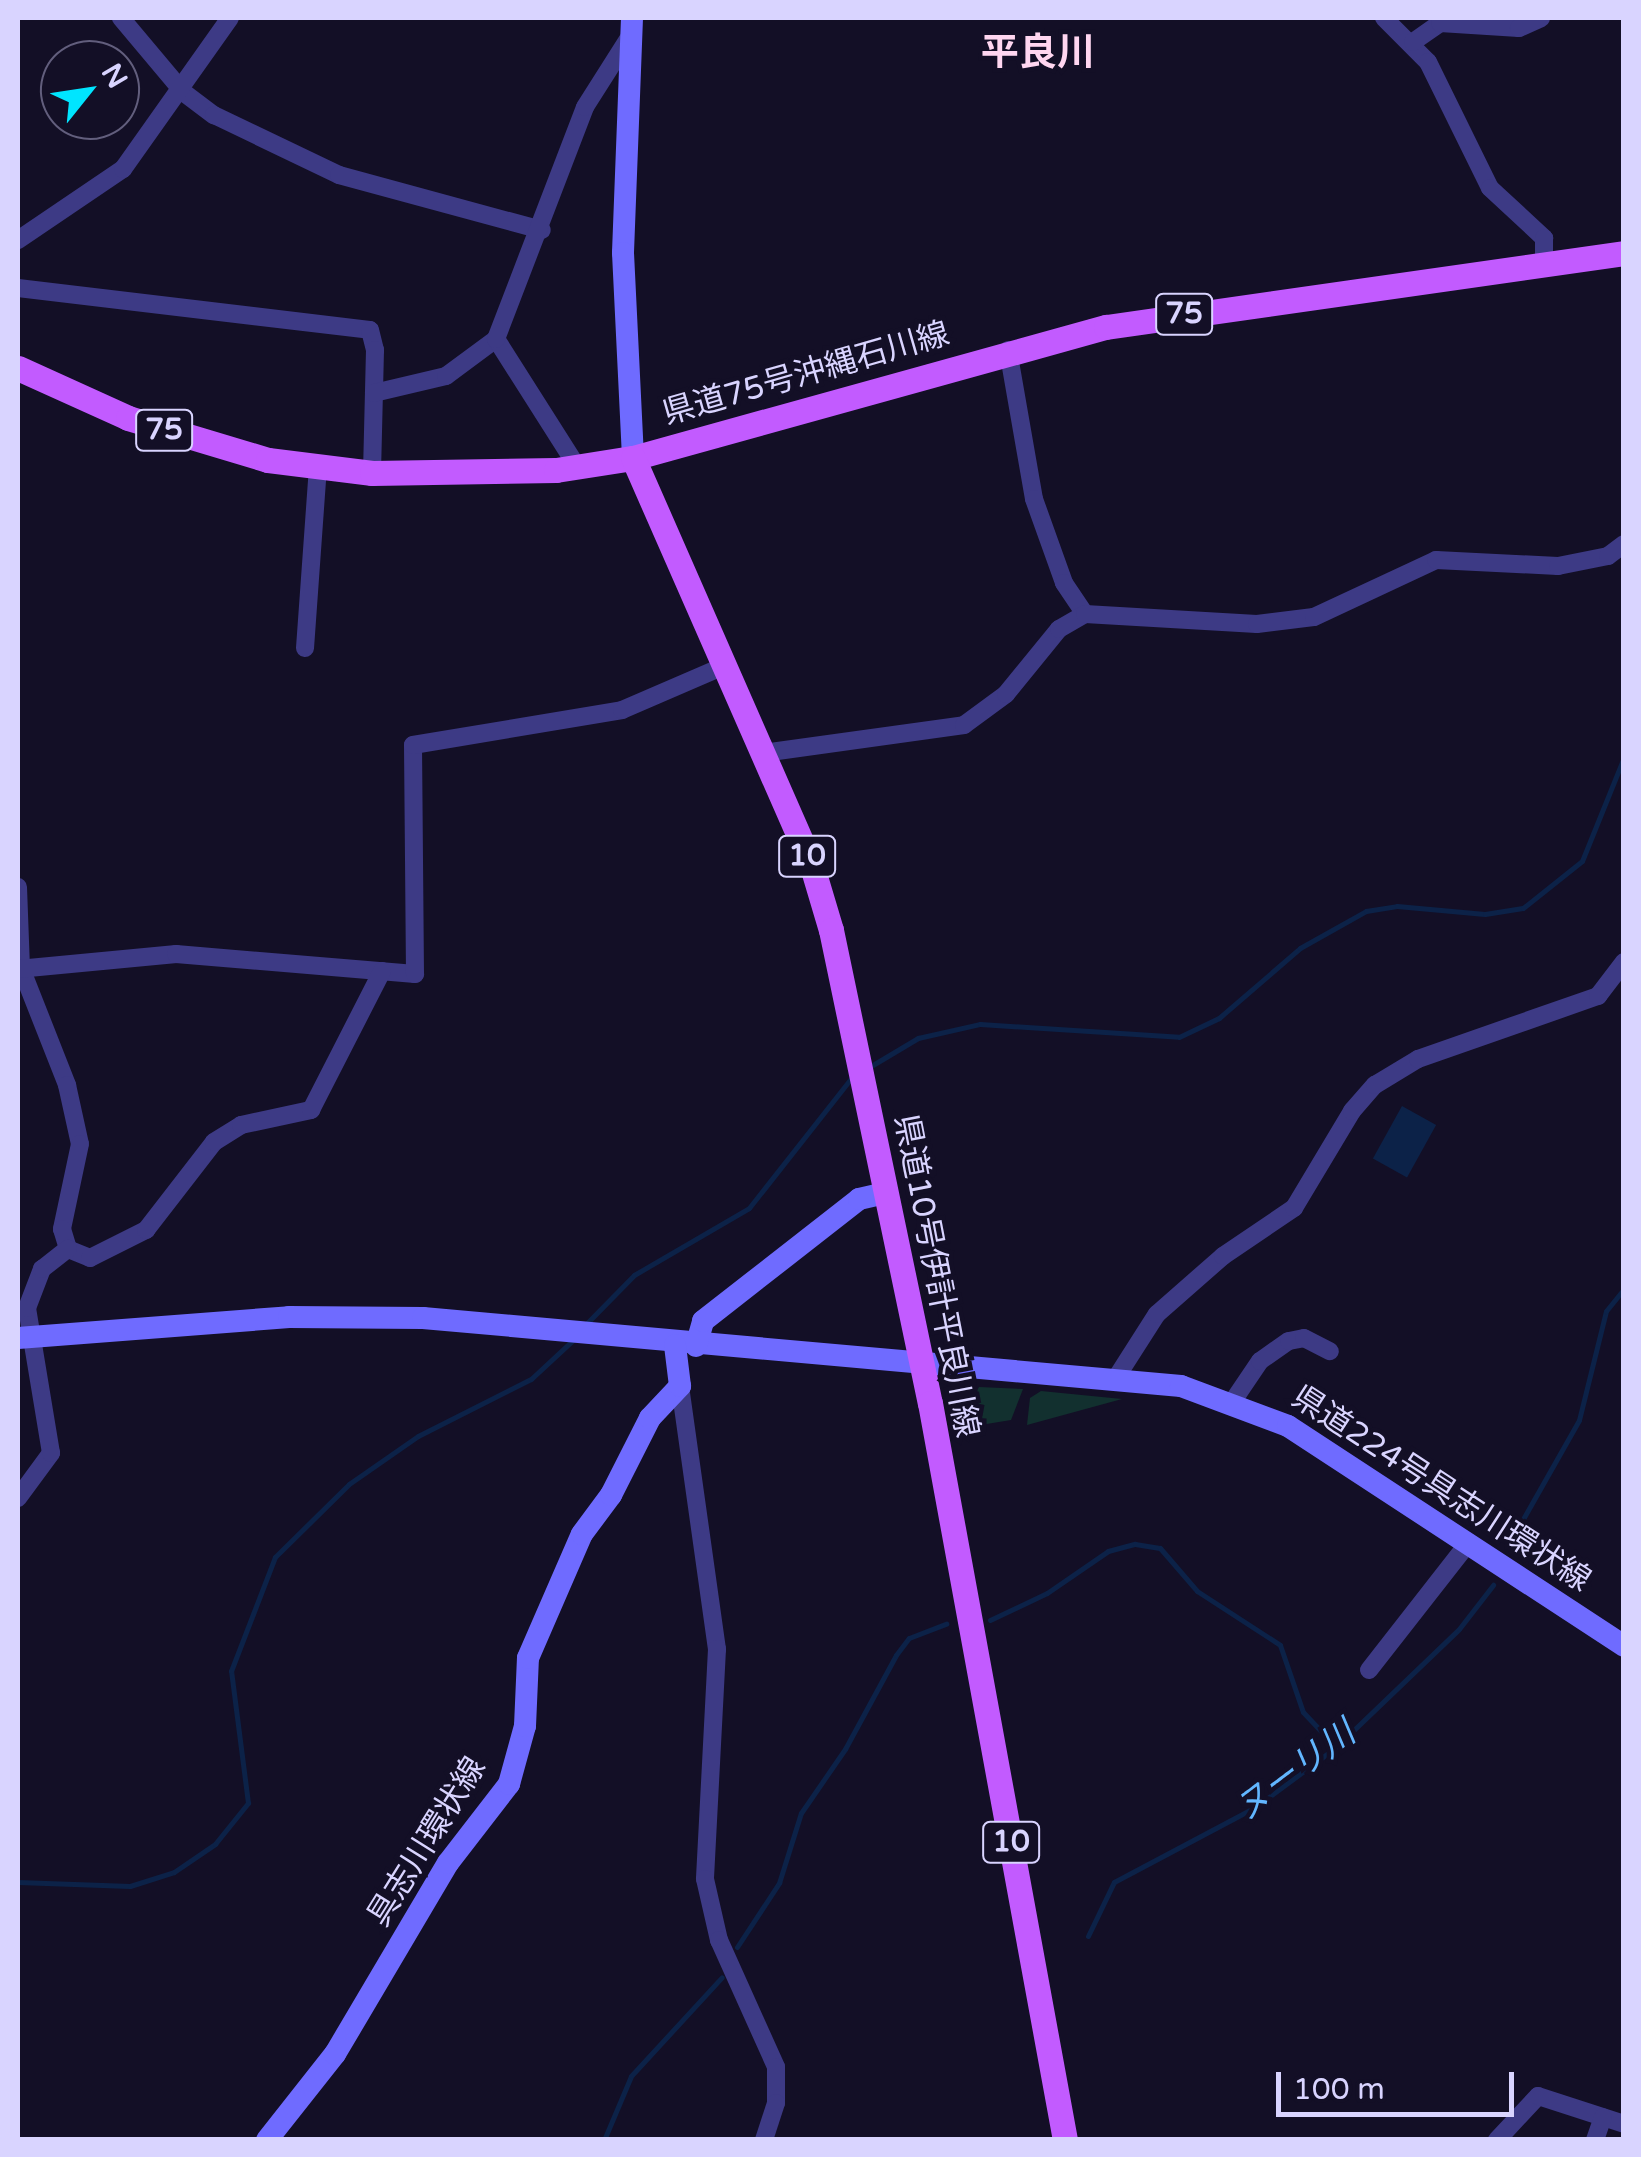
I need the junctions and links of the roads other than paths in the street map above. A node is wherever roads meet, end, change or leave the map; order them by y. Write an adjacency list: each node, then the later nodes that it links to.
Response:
1 (120, 18): 7 (street)
2 (230, 18): 7 (street)
3 (1384, 18): 6 (street)
4 (1541, 18): 6 (street)
5 (632, 25): 8 (street); 17 (main road)
6 (1413, 42): 11 (street)
7 (183, 92): 8 (street); 9 (street)
8 (542, 230): 13 (street)
9 (18, 240)
10 (1624, 254): 11 (main road, 県道75号沖縄石川線 / 75)
11 (1544, 263): 14 (main road, 県道75号沖縄石川線 / 75)
12 (18, 288): 16 (street)
13 (496, 339): 16 (street); 19 (street)
14 (1008, 350): 17 (main road, 県道75号沖縄石川線 / 75); 22 (street)
15 (18, 368): 18 (main road, 県道75号沖縄石川線 / 75)
16 (374, 394): 20 (street)
17 (633, 458): 19 (main road, 県道75号沖縄石川線 / 75); 24 (main road, 県道10号伊計平良川線 / 10)
18 (318, 468): 20 (main road, 県道75号沖縄石川線 / 75); 23 (street)
19 (578, 468): 20 (main road, 県道75号沖縄石川線 / 75)
20 (372, 473)
21 (1624, 544): 22 (street)
22 (1085, 614): 25 (street)
23 (305, 648)
24 (724, 666): 25 (main road, 県道10号伊計平良川線 / 10); 29 (street)
25 (762, 753): 32 (main road, 県道10号伊計平良川線 / 10)
26 (18, 887): 28 (street)
27 (1624, 962): 38 (street)
28 (19, 969): 29 (street); 30 (street)
29 (382, 971): 33 (street)
30 (34, 1016): 31 (street); 33 (street)
31 (18, 1028)
32 (886, 1193): 35 (main road); 37 (main road, 県道10号伊計平良川線 / 10)
33 (68, 1249): 34 (street)
34 (23, 1337): 35 (main road); 41 (street)
35 (685, 1345): 37 (main road); 39 (main road)
36 (1330, 1351): 40 (street)
37 (921, 1363): 38 (main road, 県道224号具志川環状線); 49 (main road, 県道10号伊計平良川線 / 10)
38 (1116, 1378): 40 (main road, 県道224号具志川環状線)
39 (680, 1386): 47 (main road, 具志川環状線); 48 (street)
40 (1233, 1401): 42 (main road, 県道224号具志川環状線)
41 (18, 1498)
42 (1469, 1542): 43 (main road, 県道224号具志川環状線); 44 (street)
43 (1624, 1646)
44 (1368, 1670)
45 (1603, 2117): 46 (street); 50 (street); 51 (street)
46 (1624, 2124)
47 (267, 2140)
48 (764, 2140)
49 (1065, 2140)
50 (1498, 2140)
51 (1595, 2140)

